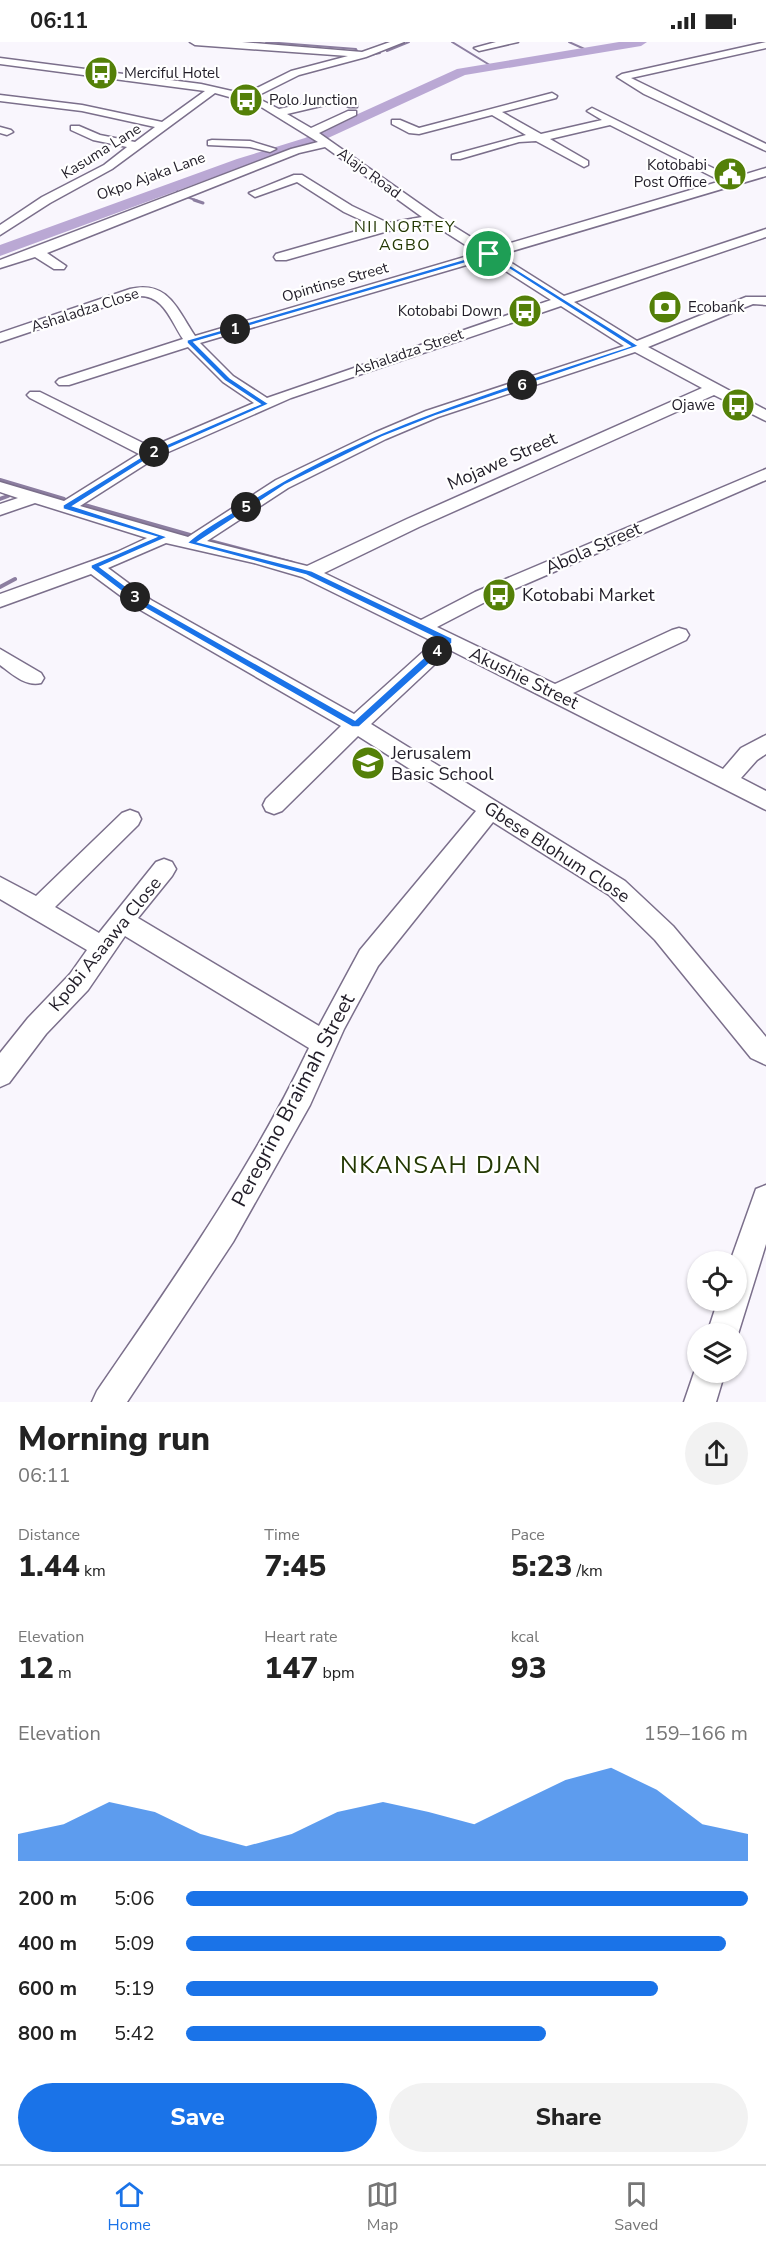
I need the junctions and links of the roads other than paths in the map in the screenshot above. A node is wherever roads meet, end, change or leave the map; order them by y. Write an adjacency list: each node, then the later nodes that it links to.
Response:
1 (195, 42): 6 (street)
2 (399, 42): 6 (street)
3 (513, 42): 5 (street)
4 (766, 45): 24 (street)
5 (479, 48)
6 (363, 55): 10 (street)
7 (0, 62): 8 (street, Alajo Road)
8 (213, 90): 10 (street, Alajo Road); 17 (street, Kasuma Lane)
9 (552, 96): 12 (street)
10 (246, 97): 14 (street, Alajo Road)
11 (0, 98): 17 (street)
12 (492, 111): 16 (street); 20 (street)
13 (592, 111): 15 (street)
14 (280, 112): 19 (street, Alajo Road); 19 (street, Okpo Ajaka Lane)
15 (612, 121): 20 (street); 29 (street)
16 (396, 122)
17 (166, 126): 23 (street, Kasuma Lane)
18 (75, 128): 23 (street)
19 (312, 133): 21 (street, Alajo Road); 25 (street, Okpo Ajaka Lane)
20 (538, 138): 26 (street); 27 (street)
21 (327, 142): 34 (street, Alajo Road); 40 (street)
22 (212, 144): 25 (street)
23 (138, 146): 32 (street, Kasuma Lane)
24 (766, 148)
25 (270, 149): 31 (street, Okpo Ajaka Lane)
26 (456, 158)
27 (584, 164)
28 (766, 172): 29 (street, Opintinse Street)
29 (732, 182): 41 (street, Opintinse Street)
30 (255, 193): 35 (street)
31 (145, 196)
32 (30, 210): 33 (street); 36 (street, Kasuma Lane)
33 (51, 217)
34 (433, 219): 35 (street); 41 (street, Alajo Road)
35 (386, 226): 42 (street)
36 (0, 231)
37 (766, 233): 45 (street, Ashaladza Street)
38 (27, 242): 39 (street)
39 (0, 251)
40 (37, 252): 43 (street); 44 (street)
41 (489, 254): 45 (street, Alajo Road); 48 (street, Opintinse Street)
42 (281, 257)
43 (0, 264)
44 (59, 266)
45 (566, 301): 49 (street, Alajo Road); 53 (street, Ashaladza Street)
46 (766, 301): 49 (street)
47 (0, 338): 48 (street, Ashaladza Close)
48 (189, 342): 50 (street, Opintinse Street); 53 (street, Ashaladza Close)
49 (636, 346): 51 (street, Alajo Road); 62 (street)
50 (64, 382)
51 (714, 389): 54 (street, Alajo Road); 64 (street, Mojawe Street)
52 (35, 395): 55 (street)
53 (266, 404): 55 (street, Ashaladza Street)
54 (766, 416)
55 (151, 453): 59 (street, Ashaladza Street)
56 (766, 474): 66 (street, Abola Street)
57 (0, 487): 58 (street, Akushie Street)
58 (34, 498): 59 (street, Akushie Street); 60 (street)
59 (66, 507): 61 (street, Akushie Street)
60 (0, 510)
61 (164, 537): 62 (street, Akushie Street); 63 (street)
62 (191, 543): 64 (street, Akushie Street)
63 (94, 567): 65 (street); 72 (street, Gbese Blohum Close)
64 (309, 573): 66 (street, Akushie Street)
65 (0, 601)
66 (422, 627): 68 (street, Akushie Street)
67 (680, 635): 71 (street)
68 (448, 640): 71 (street, Akushie Street); 72 (street)
69 (0, 656): 70 (street)
70 (34, 678)
71 (555, 693): 74 (street, Akushie Street)
72 (356, 725): 76 (street); 77 (street, Gbese Blohum Close)
73 (766, 743): 74 (street)
74 (727, 780): 75 (street, Akushie Street)
75 (766, 801)
76 (274, 805)
77 (491, 808): 84 (street, Peregrino Braimah Street); 85 (street, Gbese Blohum Close)
78 (130, 819): 81 (street)
79 (164, 869): 82 (street, Kpobi Asaawa Close)
80 (0, 886): 81 (street)
81 (39, 908): 83 (street)
82 (121, 921): 83 (street, Kpobi Asaawa Close); 84 (street)
83 (104, 948): 86 (street, Kpobi Asaawa Close)
84 (325, 1044): 90 (street, Peregrino Braimah Street)
85 (766, 1053)
86 (0, 1074)
87 (766, 1199): 88 (street)
88 (747, 1257)
89 (706, 1383): 91 (street)
90 (108, 1402)
91 (700, 1402)

